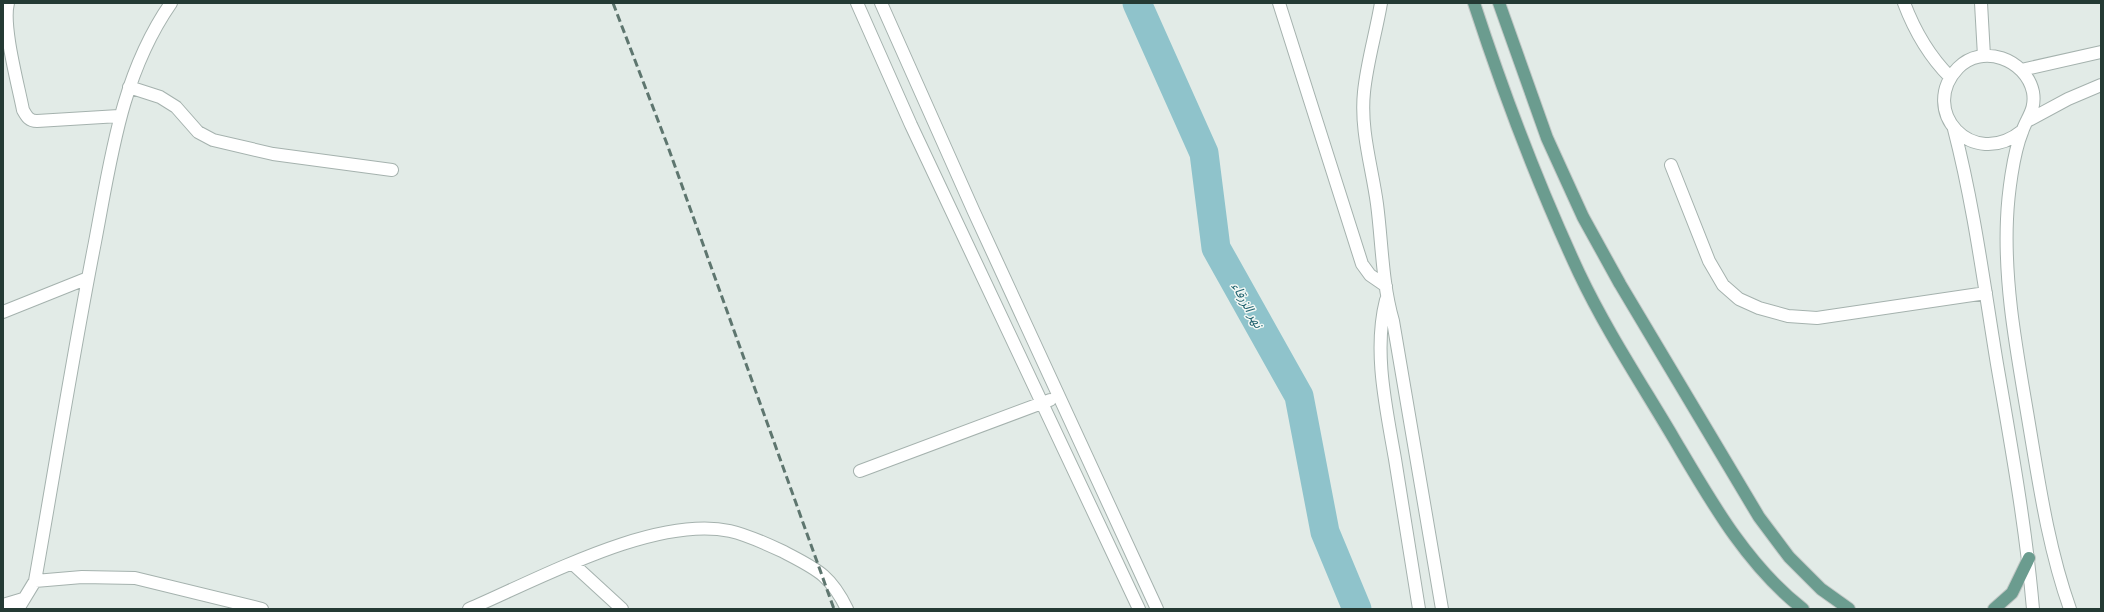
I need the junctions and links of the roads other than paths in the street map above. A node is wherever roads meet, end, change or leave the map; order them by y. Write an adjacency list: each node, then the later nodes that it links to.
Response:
1 (8, 3): 18 (street)
2 (171, 3): 16 (street)
3 (857, 3): 20 (street)
4 (881, 3): 17 (street)
5 (1279, 3): 26 (street)
6 (1381, 3): 26 (street)
7 (1474, 3): 46 (main road)
8 (1499, 3): 47 (main road)
9 (1904, 3): 14 (street)
10 (1981, 3): 12 (street)
11 (2101, 52): 13 (street)
12 (1984, 56): 13 (street); 14 (street)
13 (2021, 70): 19 (street)
14 (1950, 77): 21 (street)
15 (2101, 85): 19 (street)
16 (129, 87): 18 (street); 24 (street)
17 (930, 115): 20 (street); 29 (street)
18 (119, 116): 25 (street)
19 (2029, 120): 22 (street)
20 (911, 125): 30 (street)
21 (1954, 128): 22 (street); 27 (street)
22 (2022, 131): 50 (street)
23 (1671, 165): 27 (street)
24 (392, 170)
25 (88, 278): 28 (street); 34 (street)
26 (1386, 292): 44 (street); 45 (street)
27 (1986, 293): 32 (street)
28 (3, 312)
29 (1058, 396): 30 (street); 43 (street)
30 (1043, 403): 31 (street); 42 (street)
31 (860, 471)
32 (2029, 558): 48 (main road); 49 (street)
33 (573, 564): 39 (street); 40 (street); 41 (street)
34 (35, 581): 36 (street); 37 (street)
35 (3, 604): 36 (street)
36 (20, 604)
37 (220, 604): 38 (street)
38 (262, 609)
39 (469, 609)
40 (622, 609)
41 (847, 609)
42 (1139, 609)
43 (1157, 609)
44 (1419, 609)
45 (1442, 609)
46 (1803, 609)
47 (1849, 609)
48 (1994, 609)
49 (2033, 609)
50 (2070, 609)

